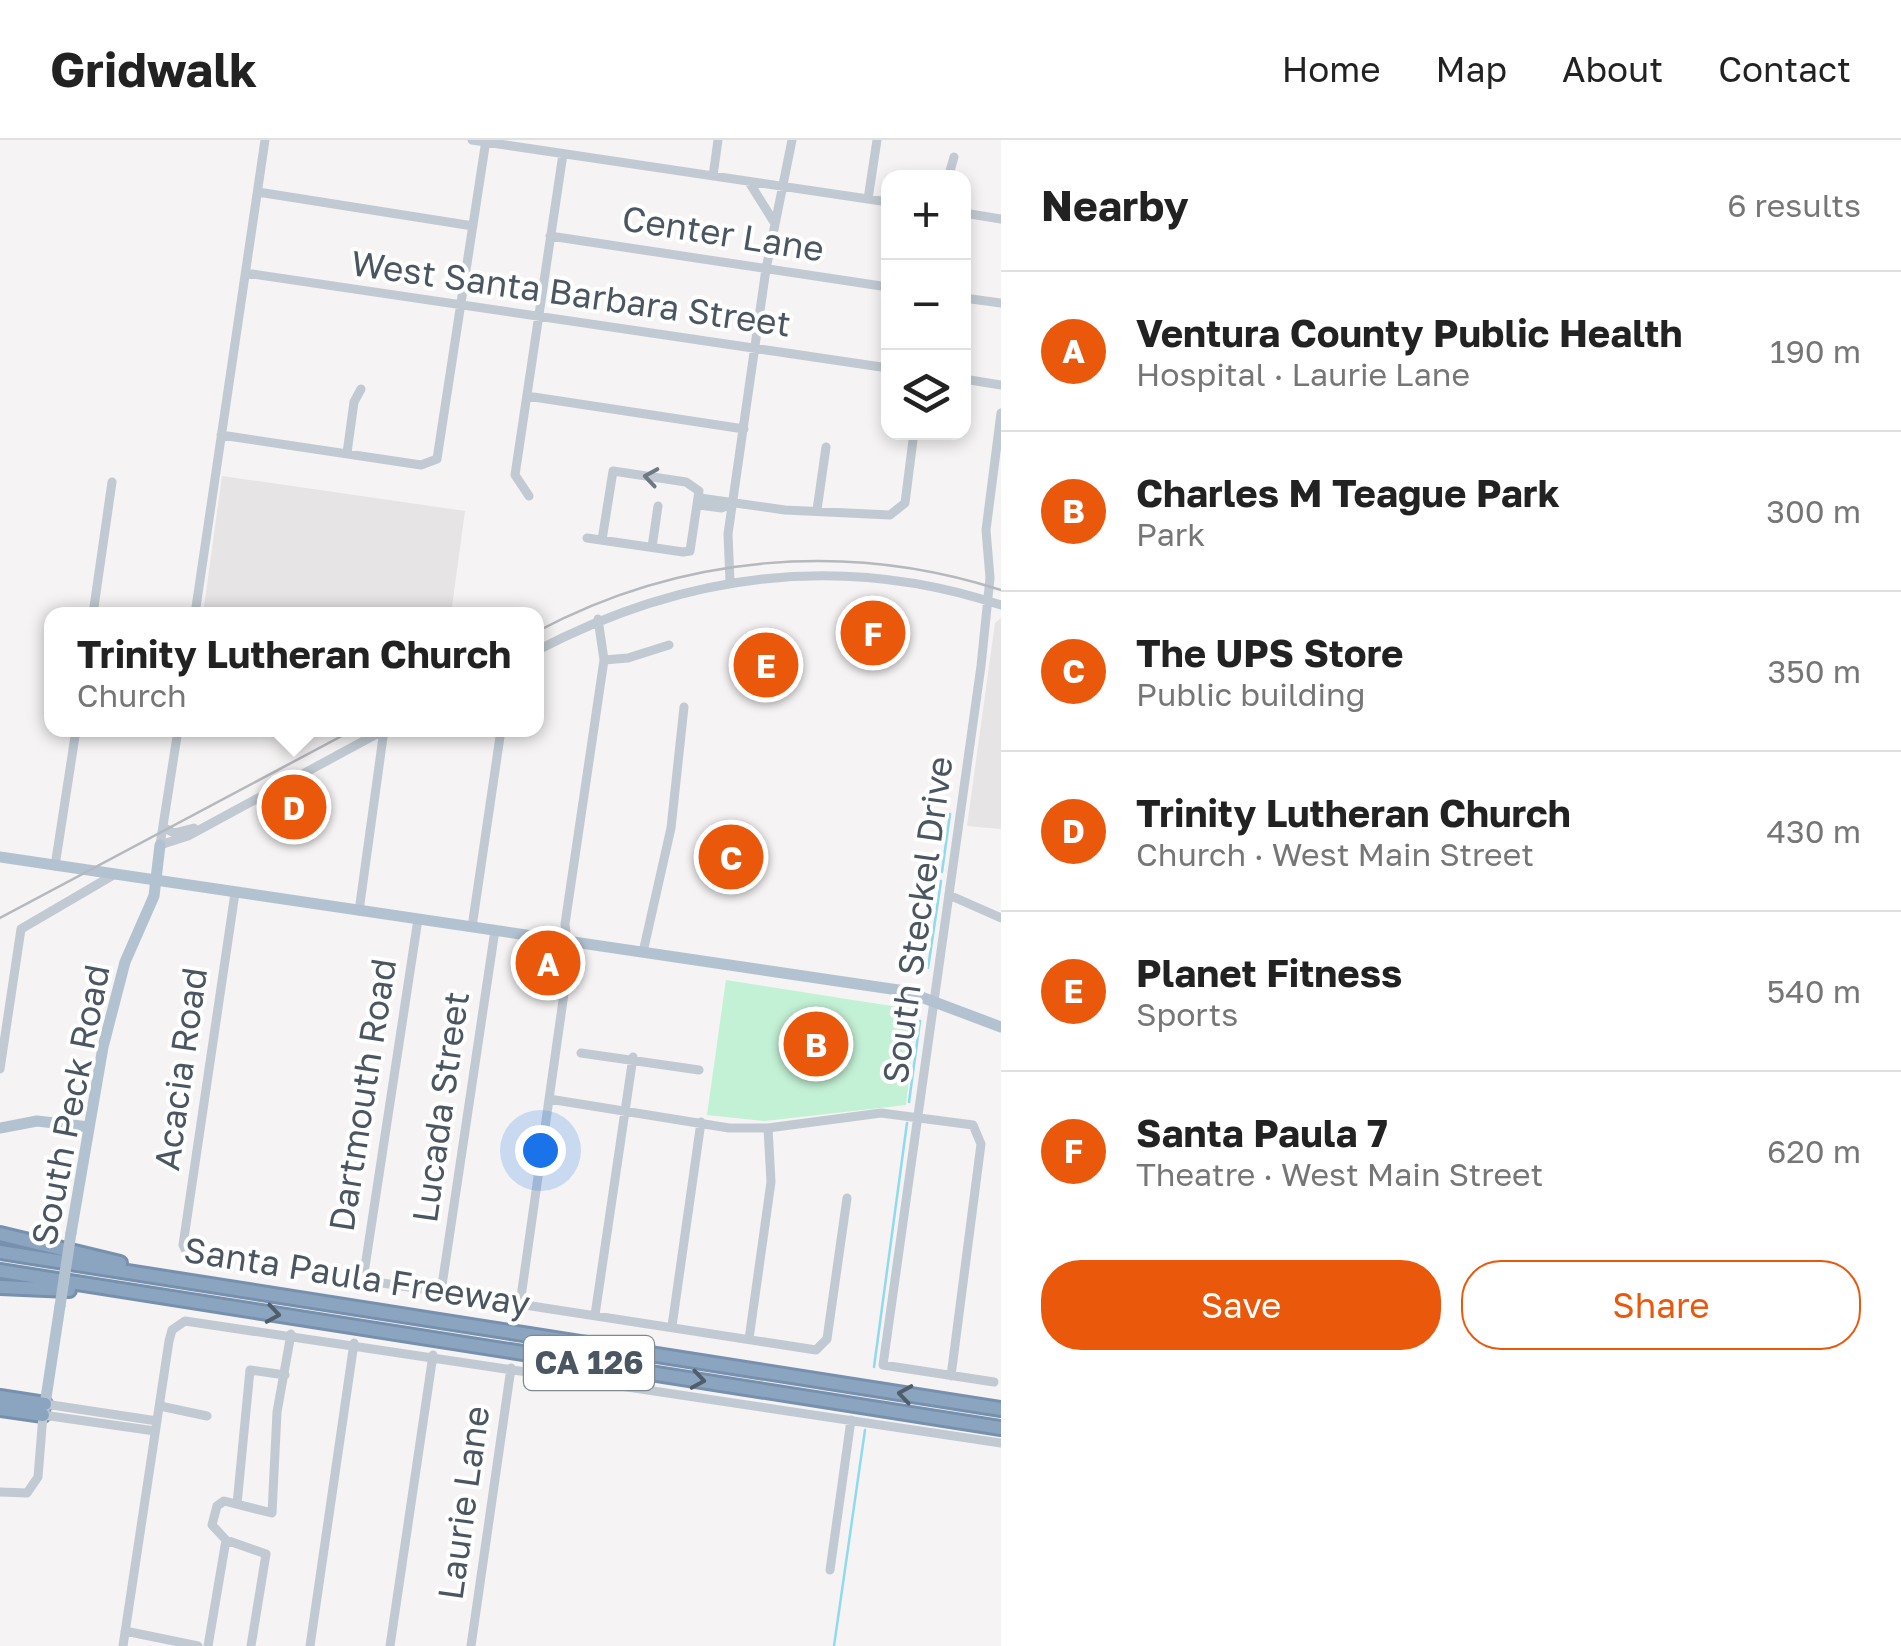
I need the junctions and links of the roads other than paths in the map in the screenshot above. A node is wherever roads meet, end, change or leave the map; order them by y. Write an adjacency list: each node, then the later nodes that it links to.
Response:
1 (265, 140): 13 (street)
2 (472, 140): 6 (street)
3 (718, 140): 10 (street)
4 (792, 140): 12 (street)
5 (877, 140): 14 (street)
6 (486, 141): 7 (street); 19 (street)
7 (563, 154): 10 (street); 20 (street)
8 (954, 157): 9 (street)
9 (950, 170)
10 (713, 176): 11 (street)
11 (749, 182): 12 (street); 18 (street)
12 (781, 187): 14 (street); 18 (street)
13 (258, 192): 19 (street); 22 (street)
14 (868, 199): 15 (street)
15 (881, 201)
16 (971, 213): 17 (street)
17 (1001, 218)
18 (774, 224): 21 (street)
19 (473, 226): 26 (street)
20 (550, 236): 21 (street, Center Lane); 27 (street)
21 (766, 269): 23 (street, Center Lane); 28 (street)
22 (246, 273): 26 (street, West Santa Barbara Street); 36 (street)
23 (881, 286)
24 (971, 299): 25 (street)
25 (1001, 303)
26 (461, 306): 27 (street, West Santa Barbara Street); 39 (street)
27 (539, 316): 28 (street, West Santa Barbara Street); 33 (street)
28 (756, 349): 29 (street, West Santa Barbara Street); 35 (street)
29 (881, 367)
30 (971, 380): 31 (street)
31 (1001, 384)
32 (361, 388): 39 (street)
33 (527, 396): 35 (street); 42 (street)
34 (1001, 412): 40 (street, South Steckel Drive)
35 (744, 429): 44 (street)
36 (221, 434): 39 (street); 54 (street)
37 (913, 440): 46 (street)
38 (826, 447): 46 (street)
39 (348, 453)
40 (997, 472): 51 (street, South Steckel Drive)
41 (112, 482): 53 (street)
42 (529, 496)
43 (700, 502): 44 (street); 48 (street, one-way to 48); 49 (street)
44 (733, 502): 46 (street); 50 (street)
45 (658, 506): 49 (street)
46 (817, 510)
47 (587, 538): 48 (street)
48 (602, 540): 49 (street)
49 (652, 547)
50 (730, 582): 51 (street); 55 (street)
51 (988, 601): 52 (street); 73 (street, South Steckel Drive)
52 (1001, 605)
53 (93, 607)
54 (196, 607)
55 (598, 619): 57 (street); 58 (street)
56 (669, 645): 58 (street)
57 (544, 647)
58 (604, 660): 79 (street)
59 (684, 708): 80 (street)
60 (75, 737): 69 (street)
61 (177, 737): 66 (street, South Peck Road)
62 (371, 737): 65 (street)
63 (383, 737): 74 (street)
64 (500, 737): 77 (street)
65 (207, 826): 66 (street); 67 (street)
66 (162, 827): 67 (street, South Peck Road)
67 (160, 845): 71 (main road, South Peck Road)
68 (0, 857): 69 (main road)
69 (55, 866): 70 (main road)
70 (115, 874): 71 (main road); 85 (street)
71 (156, 881): 72 (main road); 91 (main road, South Peck Road)
72 (234, 893): 74 (main road); 97 (street, Acacia Road)
73 (949, 895): 75 (street); 81 (street, South Steckel Drive)
74 (360, 911): 76 (main road)
75 (1001, 918)
76 (418, 919): 77 (main road); 101 (street, Dartmouth Road)
77 (472, 927): 78 (main road)
78 (495, 930): 79 (main road); 101 (street, Lucada Street)
79 (566, 942): 80 (main road); 87 (street)
80 (643, 952): 81 (main road)
81 (934, 999): 82 (main road); 89 (street, South Steckel Drive)
82 (1001, 1028)
83 (581, 1053): 84 (street)
84 (633, 1057): 86 (street); 88 (street)
85 (0, 1069)
86 (700, 1070)
87 (549, 1099): 88 (street); 103 (street)
88 (625, 1111): 90 (street); 104 (street)
89 (919, 1116): 93 (street); 112 (street, South Steckel Drive); 112 (street)
90 (701, 1122): 93 (street); 105 (street)
91 (90, 1127): 92 (main road); 118 (main road, South Peck Road, bridge)
92 (0, 1128)
93 (768, 1128): 107 (street)
94 (846, 1198): 107 (street)
95 (0, 1234): 99 (highway)
96 (0, 1252): 99 (highway, Santa Paula Freeway / CA 126)
97 (186, 1252)
98 (0, 1271): 102 (highway, Santa Paula Freeway / CA 126)
99 (215, 1285): 117 (highway, Santa Paula Freeway / CA 126, one-way to 99)
100 (0, 1287): 102 (highway)
101 (441, 1292): 103 (street)
102 (176, 1298): 122 (highway, Santa Paula Freeway / CA 126, one-way to 122)
103 (520, 1304): 104 (street)
104 (595, 1315): 105 (street)
105 (672, 1326): 107 (street)
106 (291, 1334): 108 (street); 111 (street); 115 (street)
107 (749, 1339)
108 (354, 1343): 109 (street); 133 (street)
109 (433, 1355): 110 (street); 134 (street)
110 (512, 1368): 120 (street); 135 (street, Laurie Lane)
111 (285, 1375): 125 (street); 125 (street)
112 (951, 1376): 113 (street)
113 (994, 1382)
114 (0, 1397): 118 (highway)
115 (160, 1406): 119 (street); 121 (street)
116 (0, 1409): 118 (highway)
117 (1001, 1409)
118 (44, 1410): 121 (street); 124 (street, South Peck Road)
119 (207, 1416)
120 (851, 1420): 123 (street); 127 (street)
121 (156, 1426): 128 (street)
122 (1001, 1428)
123 (1001, 1443)
124 (0, 1492)
125 (236, 1504): 126 (street)
126 (226, 1540): 131 (street); 132 (street)
127 (830, 1570)
128 (125, 1630): 129 (street); 130 (street)
129 (123, 1646)
130 (198, 1646)
131 (208, 1646)
132 (252, 1646)
133 (310, 1646)
134 (390, 1646)
135 (471, 1646)

